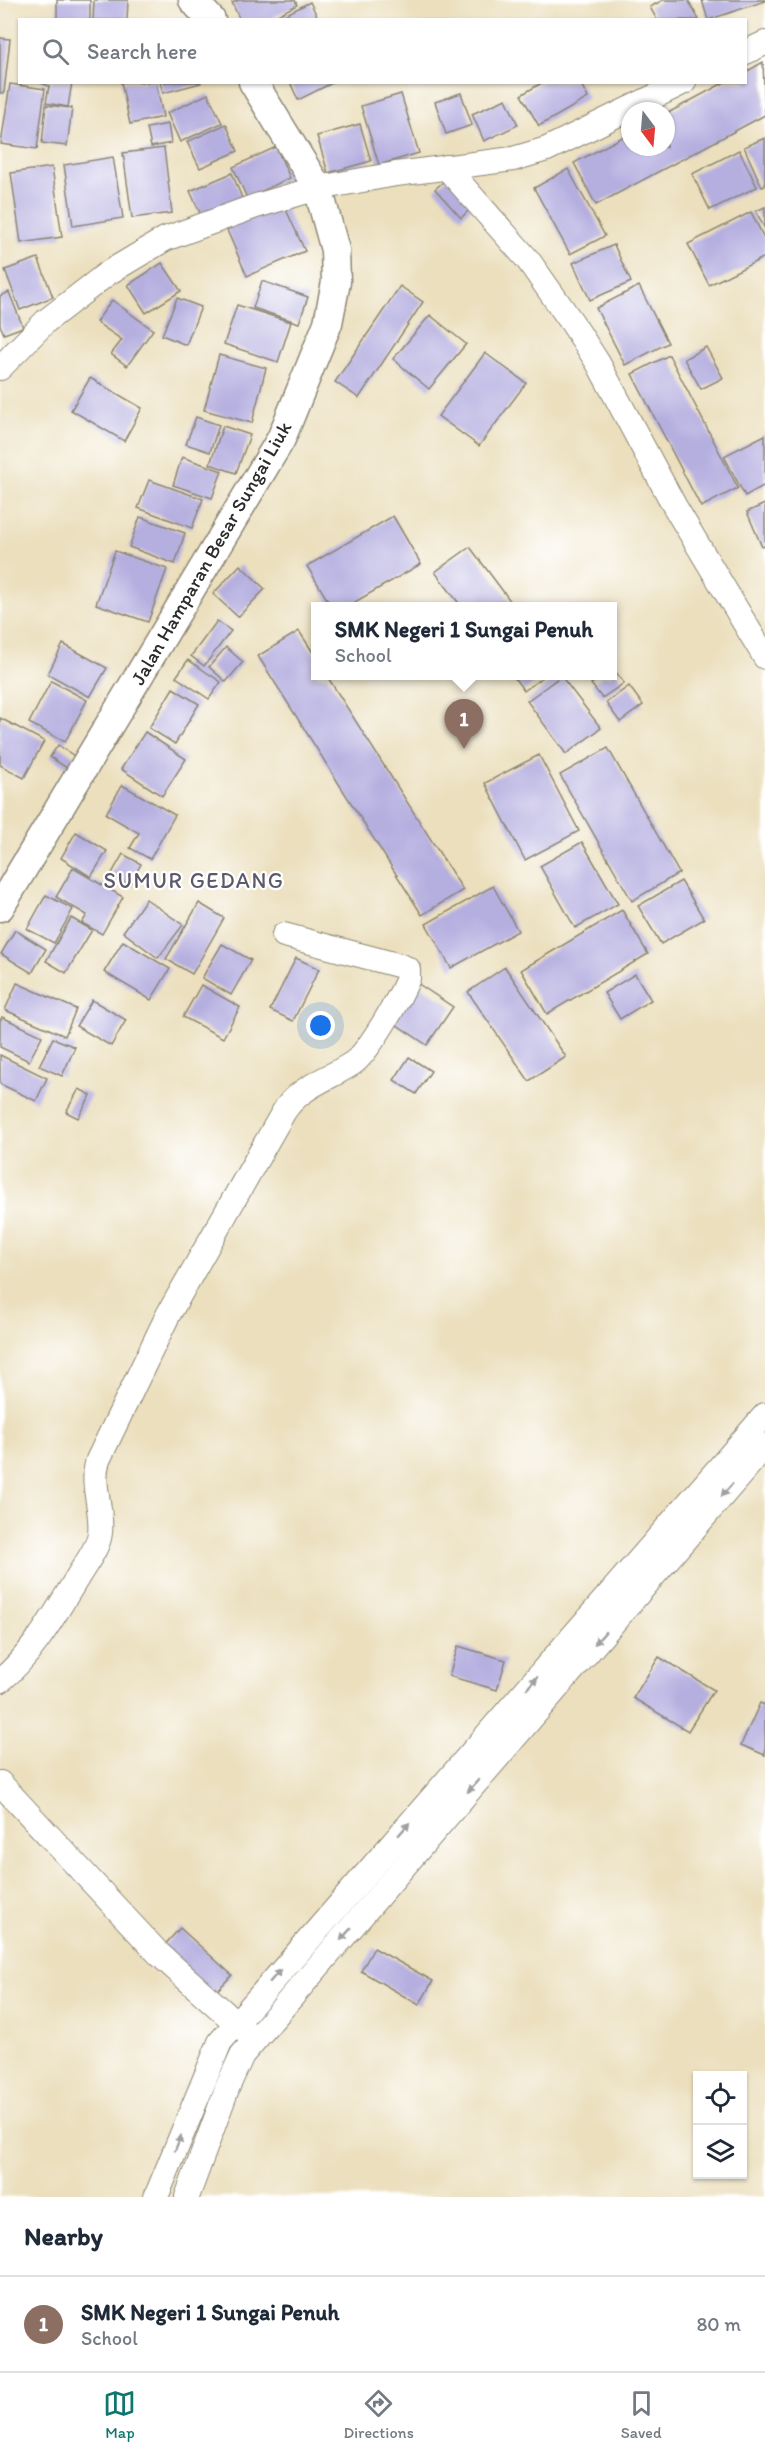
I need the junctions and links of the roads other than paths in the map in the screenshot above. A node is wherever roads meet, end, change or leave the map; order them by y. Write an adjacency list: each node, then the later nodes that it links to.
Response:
1 (193, 0): 2 (street)
2 (209, 18)
3 (765, 43): 4 (street)
4 (747, 52)
5 (254, 84): 8 (street, Jalan Hamparan Besar Sungai Liuk)
6 (680, 84): 7 (street)
7 (446, 167): 8 (street); 10 (street)
8 (318, 188): 9 (street); 11 (street, Jalan Hamparan Besar Sungai Liuk)
9 (0, 368)
10 (765, 657)
11 (0, 907)
12 (284, 935): 15 (street)
13 (765, 1415): 17 (street, one-way to 13)
14 (765, 1446): 18 (street, one-way to 18)
15 (0, 1681)
16 (0, 1783): 17 (street)
17 (235, 2024): 18 (street); 19 (street, one-way to 17)
18 (255, 2039): 20 (street)
19 (156, 2197)
20 (187, 2197)

